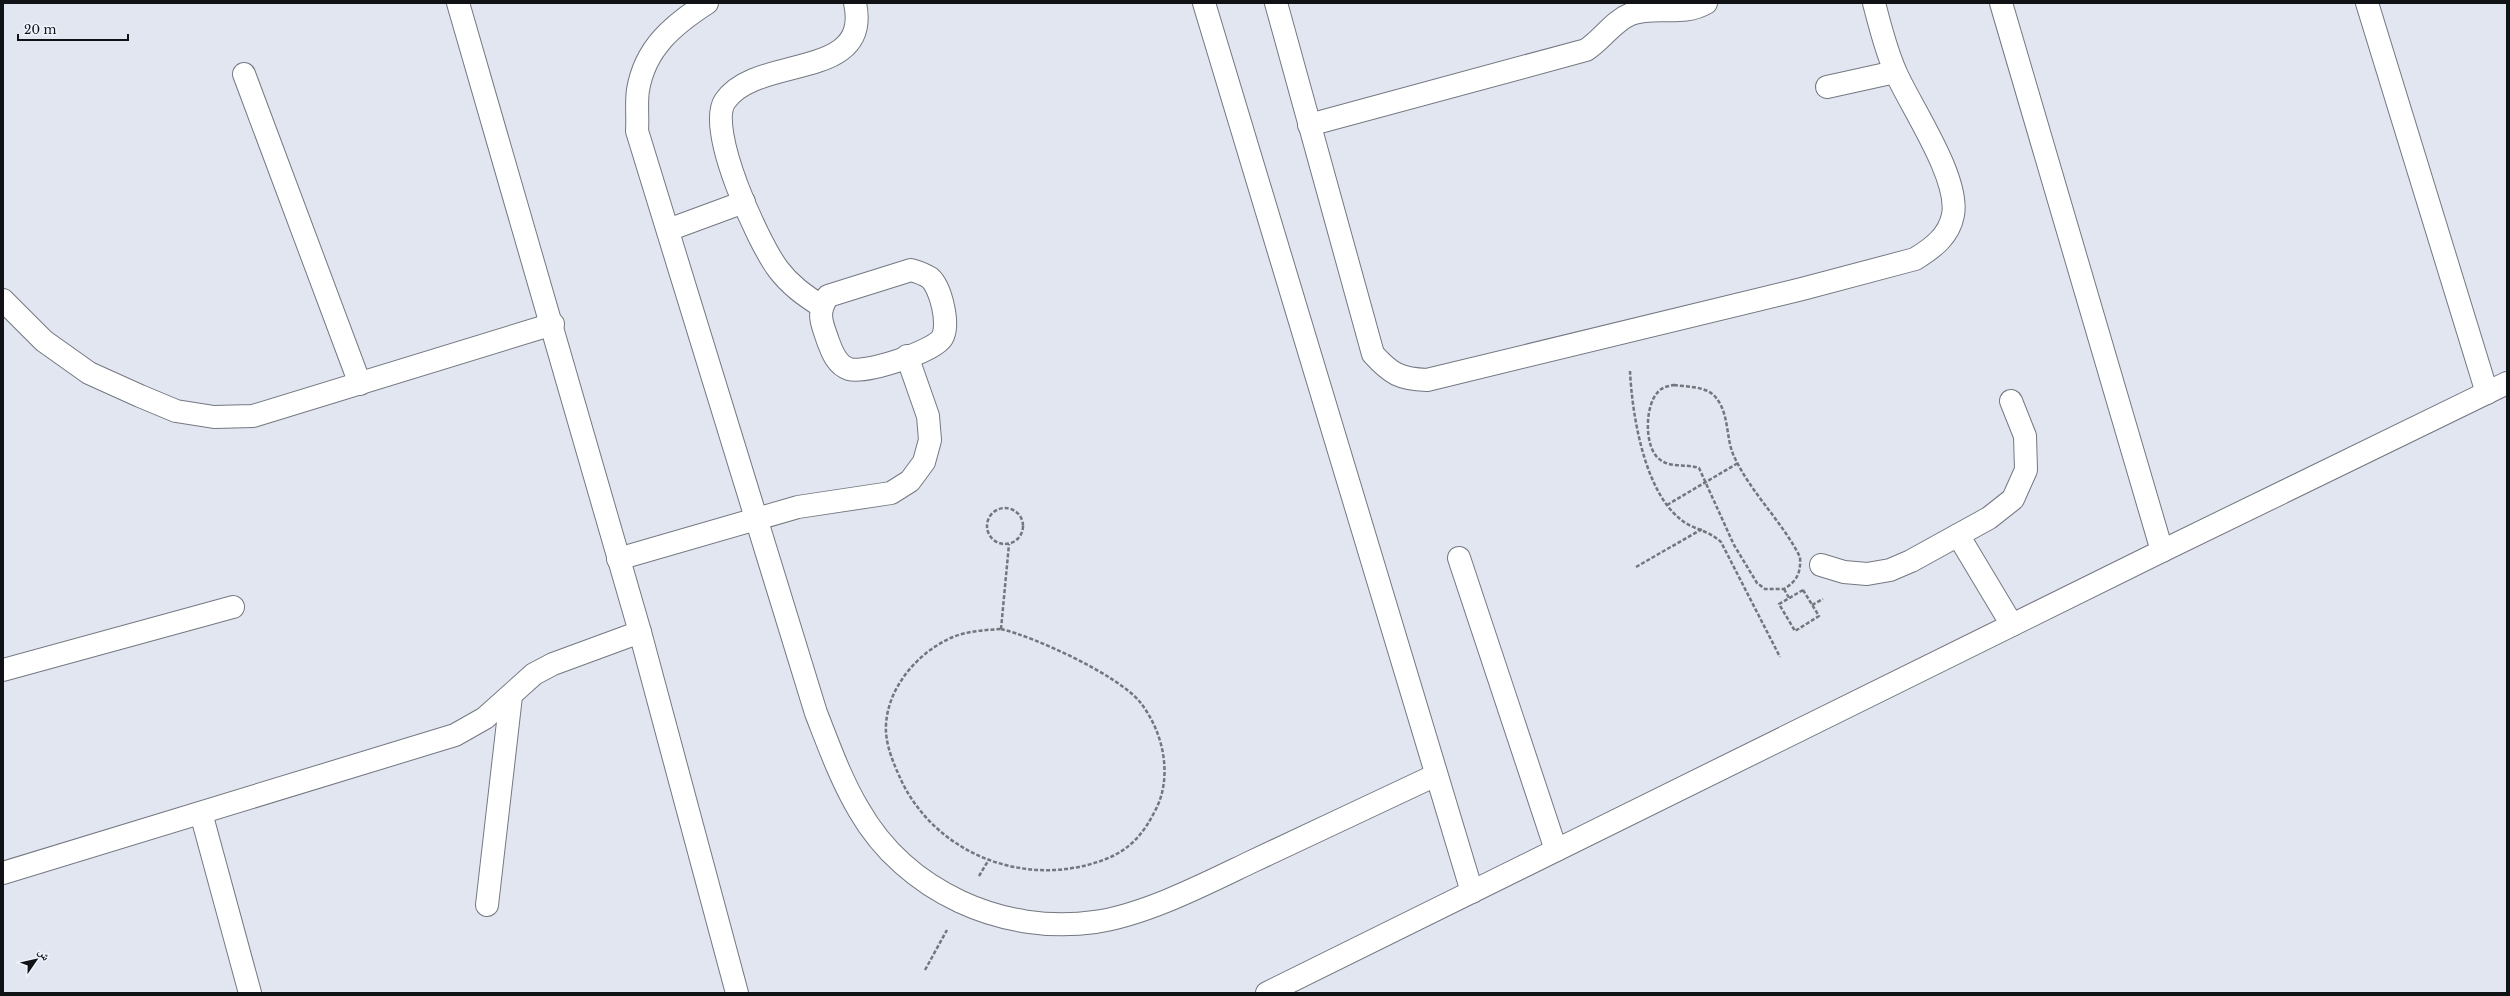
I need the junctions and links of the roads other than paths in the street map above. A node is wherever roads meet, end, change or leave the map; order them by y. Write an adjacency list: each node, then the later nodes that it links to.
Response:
1 (458, 3): 18 (street)
2 (707, 3): 15 (street)
3 (855, 3): 14 (street)
4 (1204, 3): 35 (street)
5 (1276, 3): 13 (street)
6 (1706, 3): 13 (street)
7 (1874, 3): 10 (street)
8 (2001, 3): 26 (street)
9 (2367, 3): 22 (street)
10 (1895, 72): 12 (street); 13 (street)
11 (244, 74): 21 (street)
12 (1826, 87)
13 (1309, 125)
14 (744, 202): 15 (street); 17 (street)
15 (668, 230): 24 (street)
16 (3, 300): 21 (street)
17 (821, 306): 19 (street); 19 (street)
18 (553, 324): 21 (street); 28 (street)
19 (907, 356): 24 (street)
20 (2507, 383): 22 (street)
21 (360, 384)
22 (2487, 393): 26 (street)
23 (2011, 401): 25 (street)
24 (756, 520): 28 (street); 35 (street)
25 (1958, 535): 29 (street); 31 (street)
26 (2162, 551): 31 (street)
27 (1459, 558): 37 (street)
28 (618, 559): 32 (street)
29 (1821, 564)
30 (233, 608): 33 (street)
31 (2012, 626): 37 (street)
32 (640, 632): 34 (street); 42 (street)
33 (3, 670)
34 (511, 696): 36 (street); 40 (street)
35 (1436, 775): 39 (street)
36 (201, 813): 38 (street); 41 (street)
37 (1556, 850): 39 (street)
38 (3, 873)
39 (1472, 892): 43 (street)
40 (487, 905)
41 (250, 993)
42 (737, 993)
43 (1267, 993)

